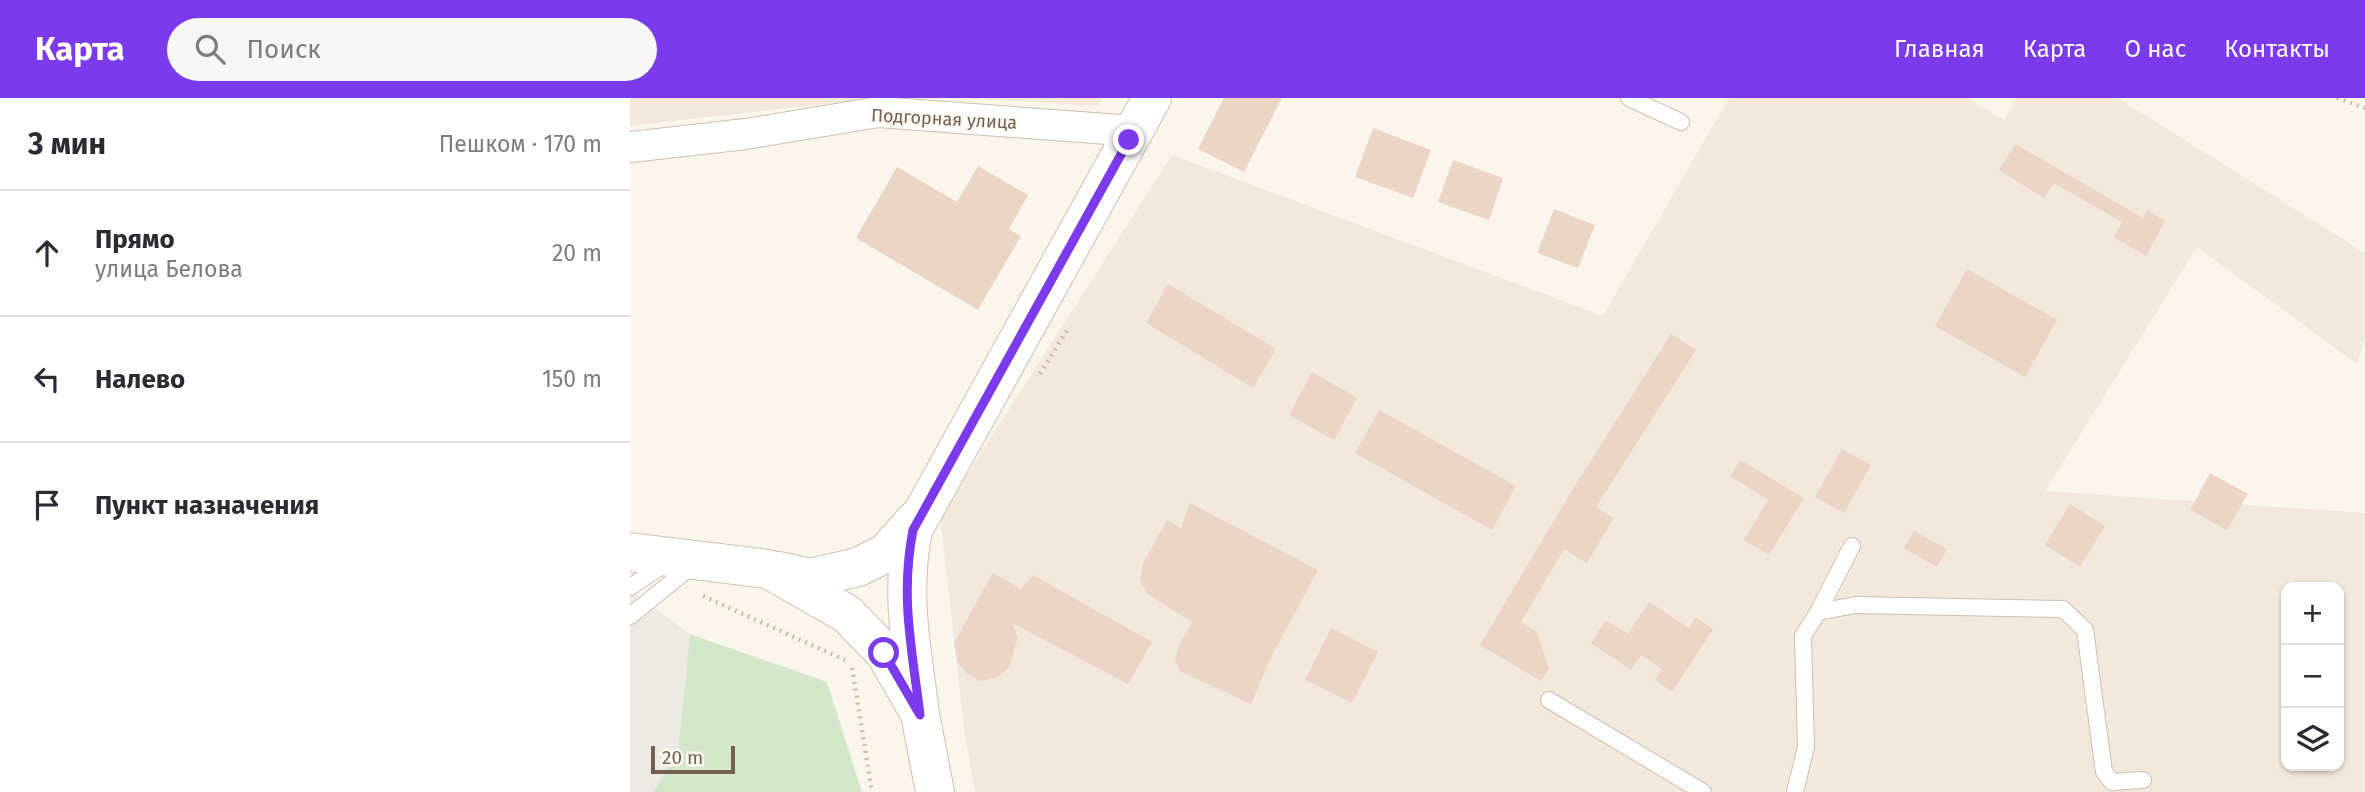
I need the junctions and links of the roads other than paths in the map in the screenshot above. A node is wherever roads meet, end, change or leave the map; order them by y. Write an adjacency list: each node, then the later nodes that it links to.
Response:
1 (1152, 98): 4 (main road)
2 (1629, 98): 3 (lane)
3 (1681, 122)
4 (1133, 131): 5 (street, Подгорная улица); 6 (main road)
5 (630, 147)
6 (921, 513): 9 (main road); 15 (main road)
7 (1852, 546): 12 (lane)
8 (630, 552): 10 (main road)
9 (768, 569): 10 (main road); 15 (main road)
10 (691, 572): 11 (lane); 13 (lane)
11 (630, 587)
12 (1818, 612): 16 (lane); 19 (lane)
13 (630, 616)
14 (1549, 700): 18 (lane)
15 (920, 715): 17 (main road)
16 (2143, 780)
17 (935, 792)
18 (1703, 792)
19 (1795, 792)

